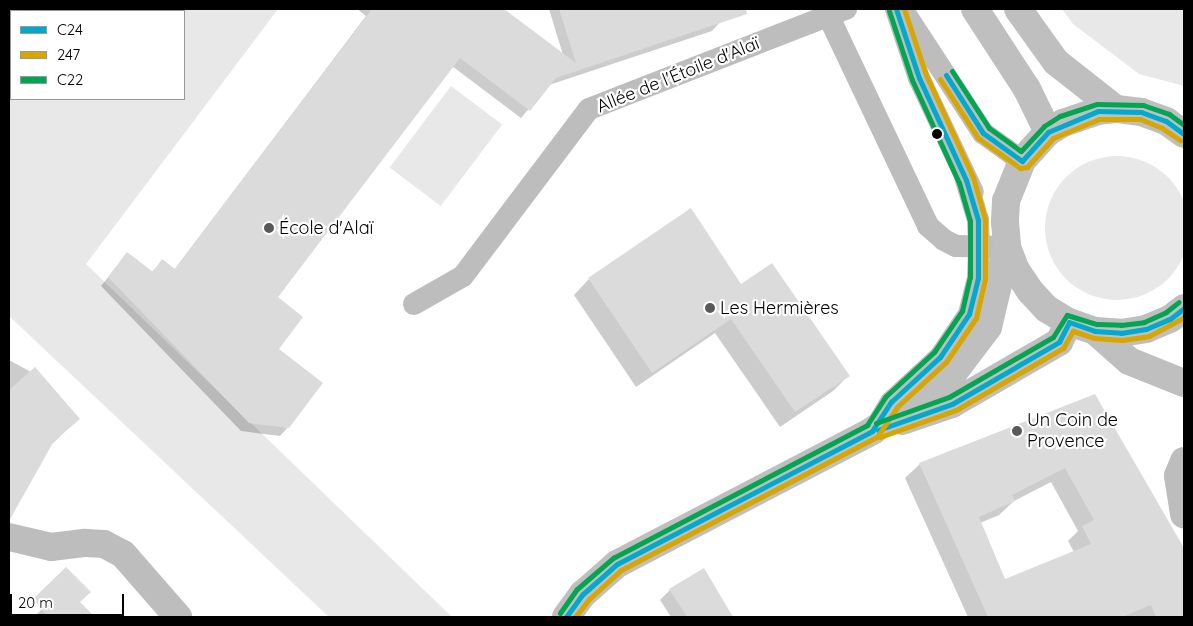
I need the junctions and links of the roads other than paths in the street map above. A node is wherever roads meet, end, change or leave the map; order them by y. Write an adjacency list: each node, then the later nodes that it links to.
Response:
1 (896, 9): 10 (lane)
2 (902, 9): 9 (lane)
3 (975, 9): 7 (main road)
4 (1018, 9): 6 (main road)
5 (837, 12): 12 (lane); 13 (lane, Allée de l'Étoile d'Alaï)
6 (1116, 109): 7 (main road); 8 (main road)
7 (1048, 132): 9 (main road)
8 (1184, 134)
9 (1022, 161): 11 (main road)
10 (966, 180): 11 (lane); 12 (lane)
11 (1006, 234): 12 (lane); 15 (main road); 18 (main road)
12 (979, 248): 18 (lane)
13 (414, 304)
14 (1184, 308): 16 (main road)
15 (1069, 322): 16 (main road); 18 (main road)
16 (1096, 331): 17 (main road)
17 (1184, 384)
18 (872, 432): 23 (main road)
19 (1184, 461): 20 (street)
20 (1184, 514)
21 (9, 537): 22 (street)
22 (178, 617)
23 (566, 617)

